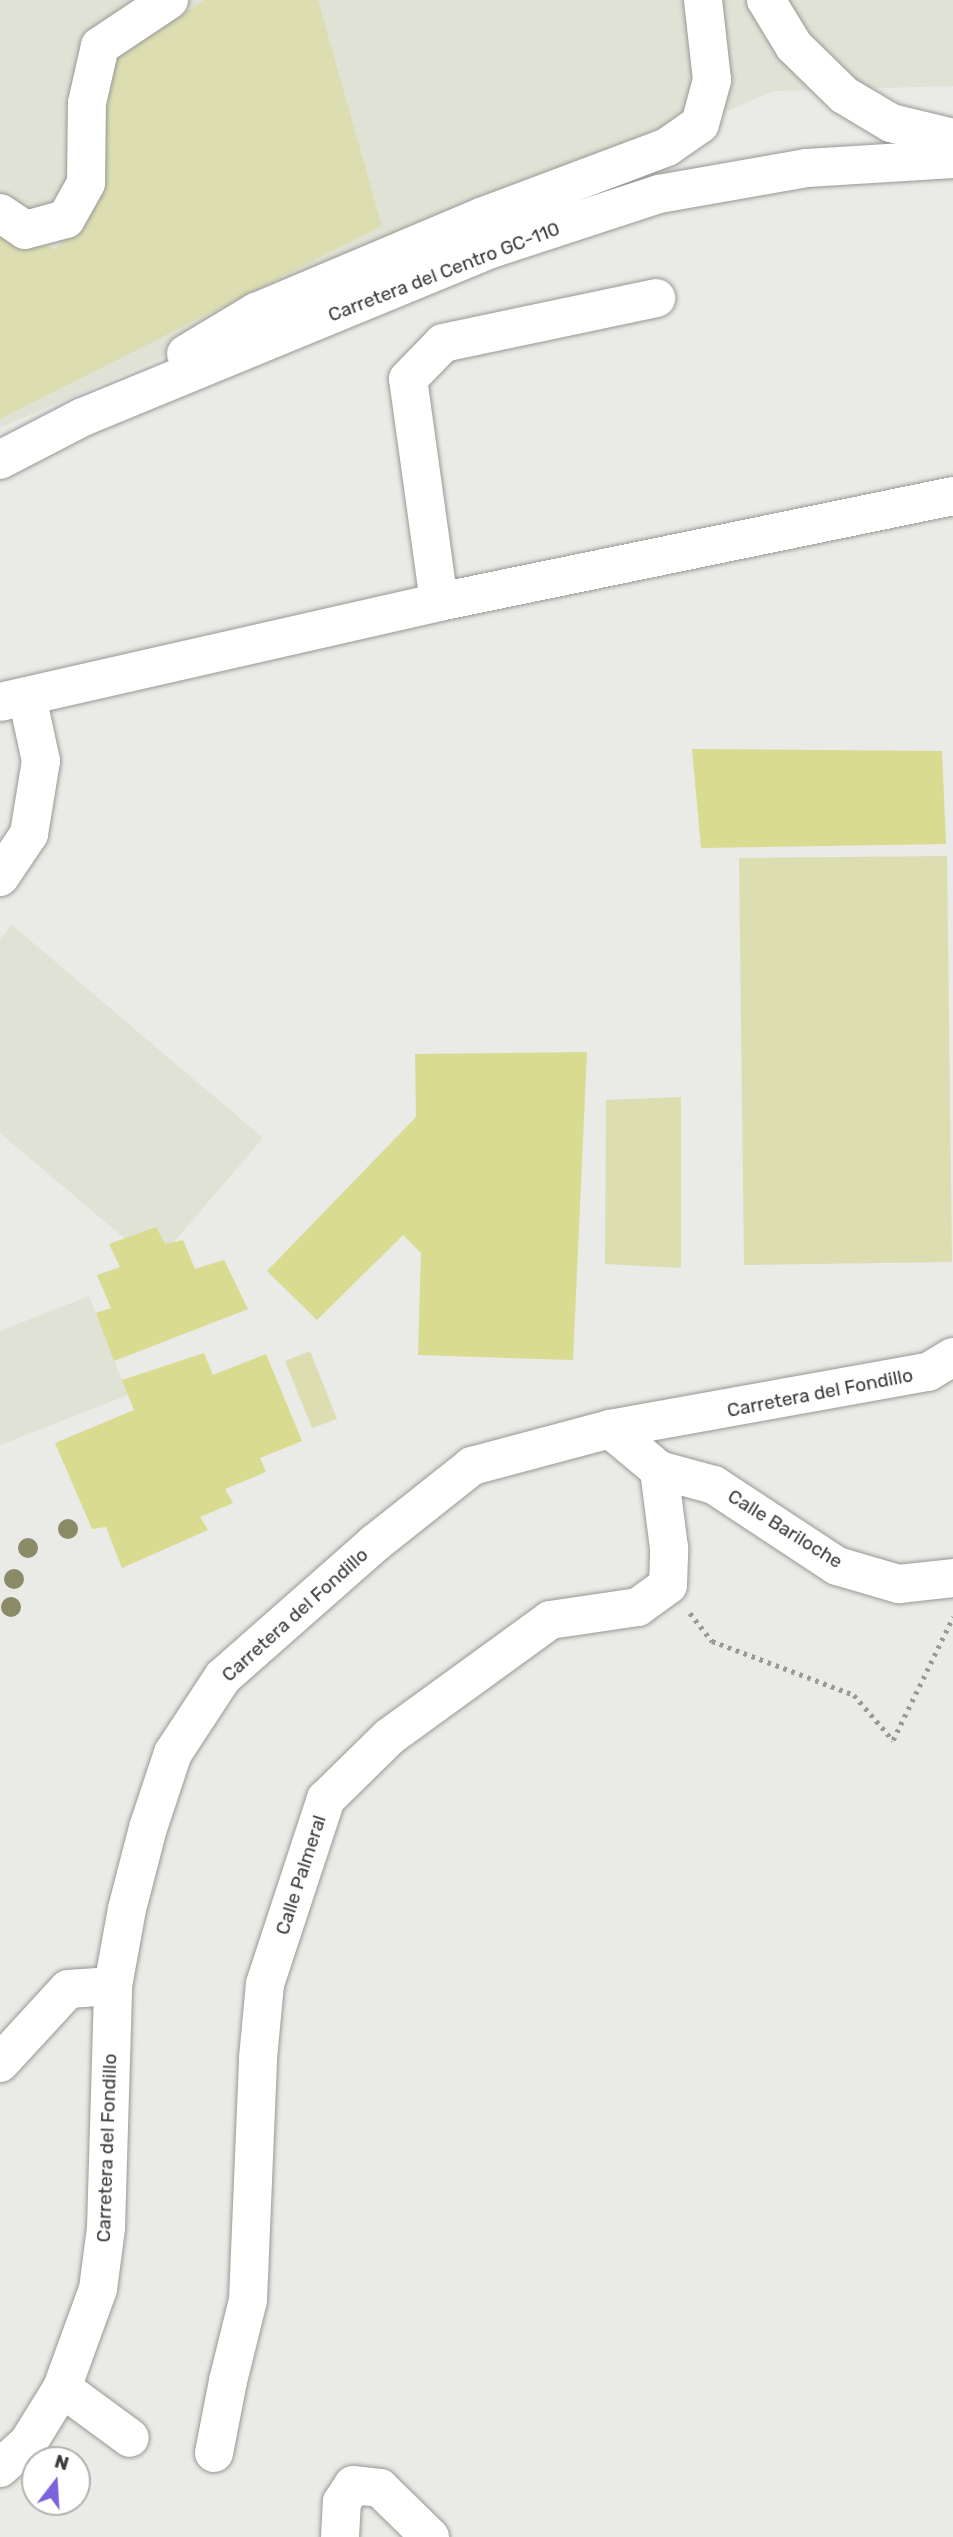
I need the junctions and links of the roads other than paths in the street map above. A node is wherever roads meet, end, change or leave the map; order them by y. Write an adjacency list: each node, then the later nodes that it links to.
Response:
1 (169, 0): 6 (street)
2 (703, 0): 8 (street)
3 (766, 0): 4 (street)
4 (953, 138)
5 (953, 159): 8 (street, Carretera del Centro GC-110)
6 (0, 213)
7 (656, 298): 12 (street)
8 (83, 417): 9 (street); 10 (street, Carretera del Centro GC-110)
9 (0, 450)
10 (0, 460)
11 (953, 496): 12 (street)
12 (439, 602): 13 (street)
13 (14, 699): 14 (street)
14 (0, 877)
15 (953, 1357): 16 (street, Carretera del Fondillo)
16 (610, 1429): 17 (street); 19 (street, Carretera del Fondillo)
17 (659, 1470): 18 (street, Calle Bariloche); 23 (street, Calle Palmeral)
18 (953, 1578)
19 (113, 1986): 20 (street); 21 (street, Carretera del Fondillo)
20 (0, 2063)
21 (62, 2388): 22 (street); 24 (street, Carretera del Fondillo)
22 (130, 2438)
23 (214, 2453)
24 (0, 2468)
25 (340, 2537): 26 (street)
26 (430, 2537)

